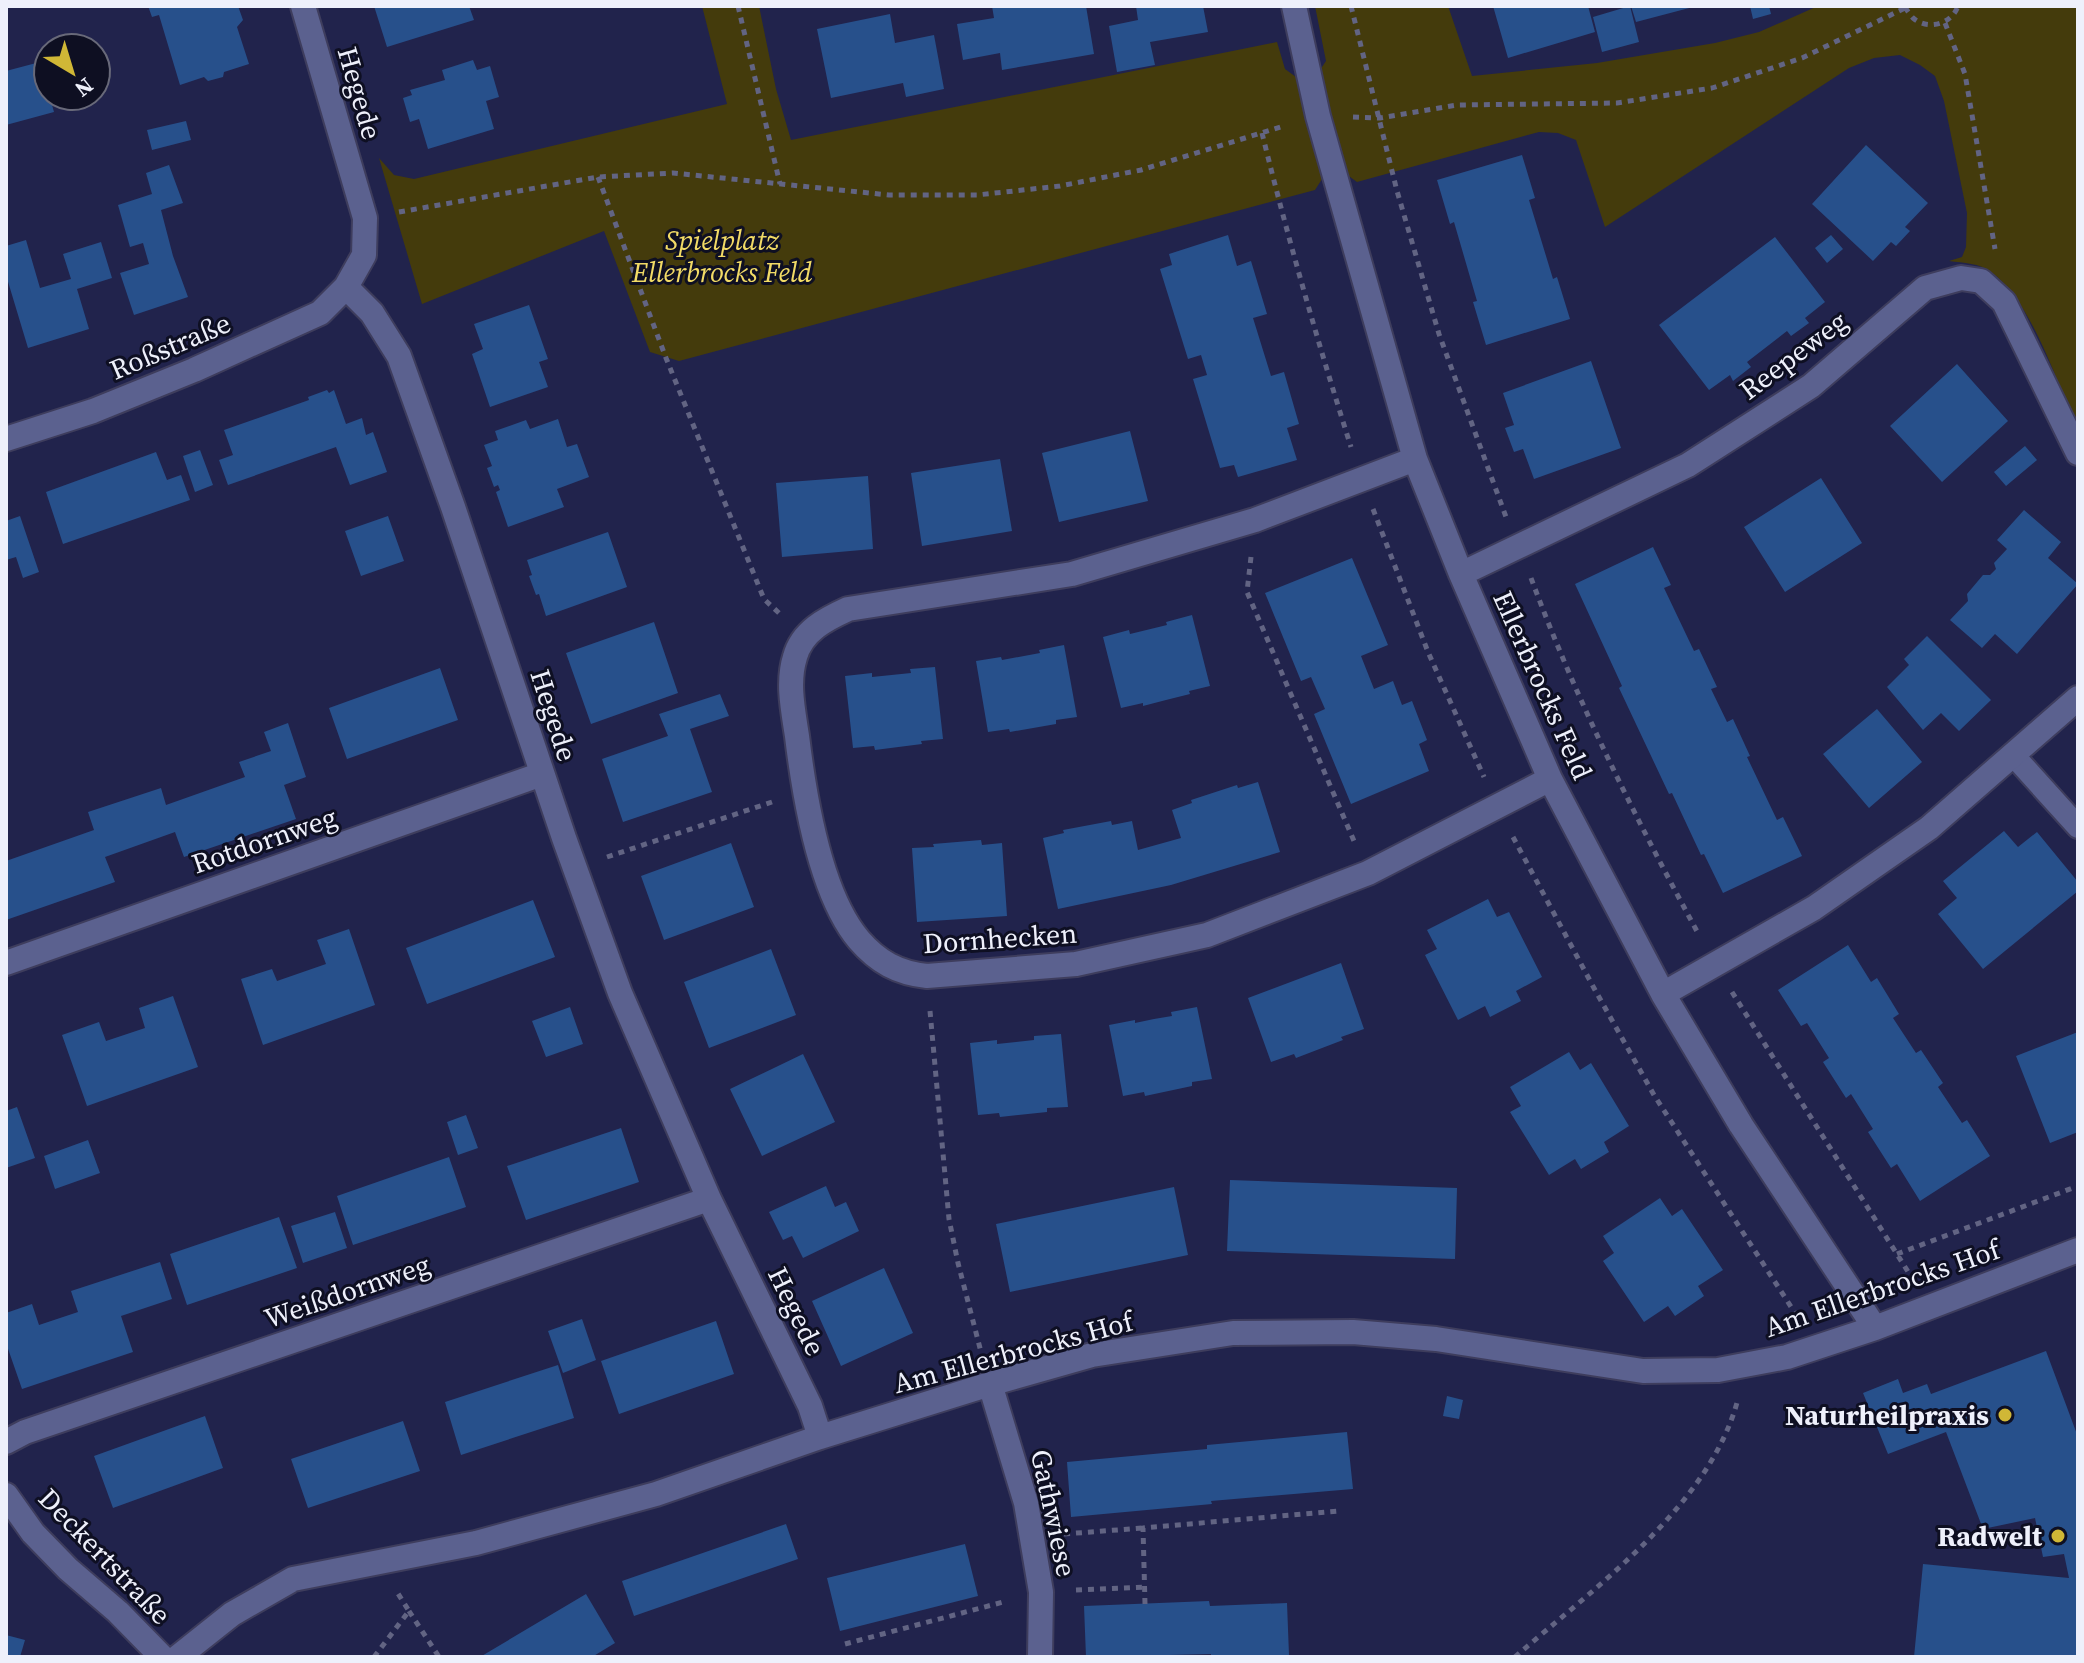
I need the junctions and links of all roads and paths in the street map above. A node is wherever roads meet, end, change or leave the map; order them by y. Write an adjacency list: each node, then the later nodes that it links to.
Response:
1 (303, 6): 12 (street, Hegede)
2 (738, 6): 11 (path)
3 (1294, 6): 8 (street, Ellerbrocks Feld)
4 (1351, 6): 9 (path)
5 (1958, 6): 7 (path)
6 (1905, 7): 7 (path); 9 (path)
7 (1945, 23): 14 (path)
8 (1318, 116): 9 (path); 11 (path); 17 (street, Ellerbrocks Feld)
9 (1380, 118): 19 (path)
10 (598, 177): 11 (path); 12 (path); 21 (path)
11 (780, 184)
12 (365, 218): 13 (street, Hegede)
13 (346, 287): 15 (street, Roßstraße); 24 (street, Hegede)
14 (2004, 302): 16 (street, Reepeweg); 19 (street, Reepeweg)
15 (6, 439)
16 (2078, 453)
17 (1415, 459): 18 (street); 20 (street, Ellerbrocks Feld)
18 (1255, 520): 21 (street); 29 (path)
19 (1519, 546): 20 (street, Reepeweg); 31 (path)
20 (1461, 574): 25 (street, Ellerbrocks Feld)
21 (805, 637): 26 (street, Dornhecken)
22 (2078, 698): 23 (street)
23 (2014, 756): 27 (lane); 31 (street)
24 (542, 774): 28 (street, Hegede); 30 (street, Rotdornweg)
25 (1550, 779): 29 (street, Dornhecken); 33 (street, Ellerbrocks Feld)
26 (804, 791): 28 (path); 32 (street, Dornhecken)
27 (2078, 827)
28 (575, 868): 35 (street, Hegede)
29 (1368, 873): 32 (street, Dornhecken)
30 (6, 963)
31 (1715, 965): 33 (street); 37 (path)
32 (927, 976): 41 (path)
33 (1663, 994): 39 (street, Ellerbrocks Feld)
34 (2078, 1186): 37 (path)
35 (709, 1199): 42 (street, Hegede); 43 (street, Weißdornweg)
36 (2078, 1250): 38 (street, Am Ellerbrocks Hof)
37 (1897, 1254): 38 (path)
38 (1930, 1306): 39 (street, Am Ellerbrocks Hof)
39 (1875, 1328): 40 (street, Am Ellerbrocks Hof)
40 (1737, 1366): 41 (street, Am Ellerbrocks Hof); 59 (path)
41 (990, 1384): 42 (street, Am Ellerbrocks Hof); 47 (street, Gathwiese)
42 (820, 1437): 48 (street, Am Ellerbrocks Hof)
43 (6, 1442)
44 (6, 1495): 54 (street, Deckertstraße)
45 (1338, 1511): 46 (path)
46 (1143, 1528): 47 (path); 49 (path)
47 (1032, 1537): 50 (street, Gathwiese)
48 (379, 1562): 52 (path); 55 (street, Am Ellerbrocks Hof)
49 (1145, 1587): 50 (path); 51 (path)
50 (1041, 1592): 53 (path); 58 (street, Gathwiese)
51 (1145, 1604)
52 (409, 1611): 56 (path); 57 (path)
53 (845, 1644)
54 (162, 1657)
55 (178, 1657)
56 (374, 1657)
57 (439, 1657)
58 (1040, 1657)
59 (1515, 1657)

